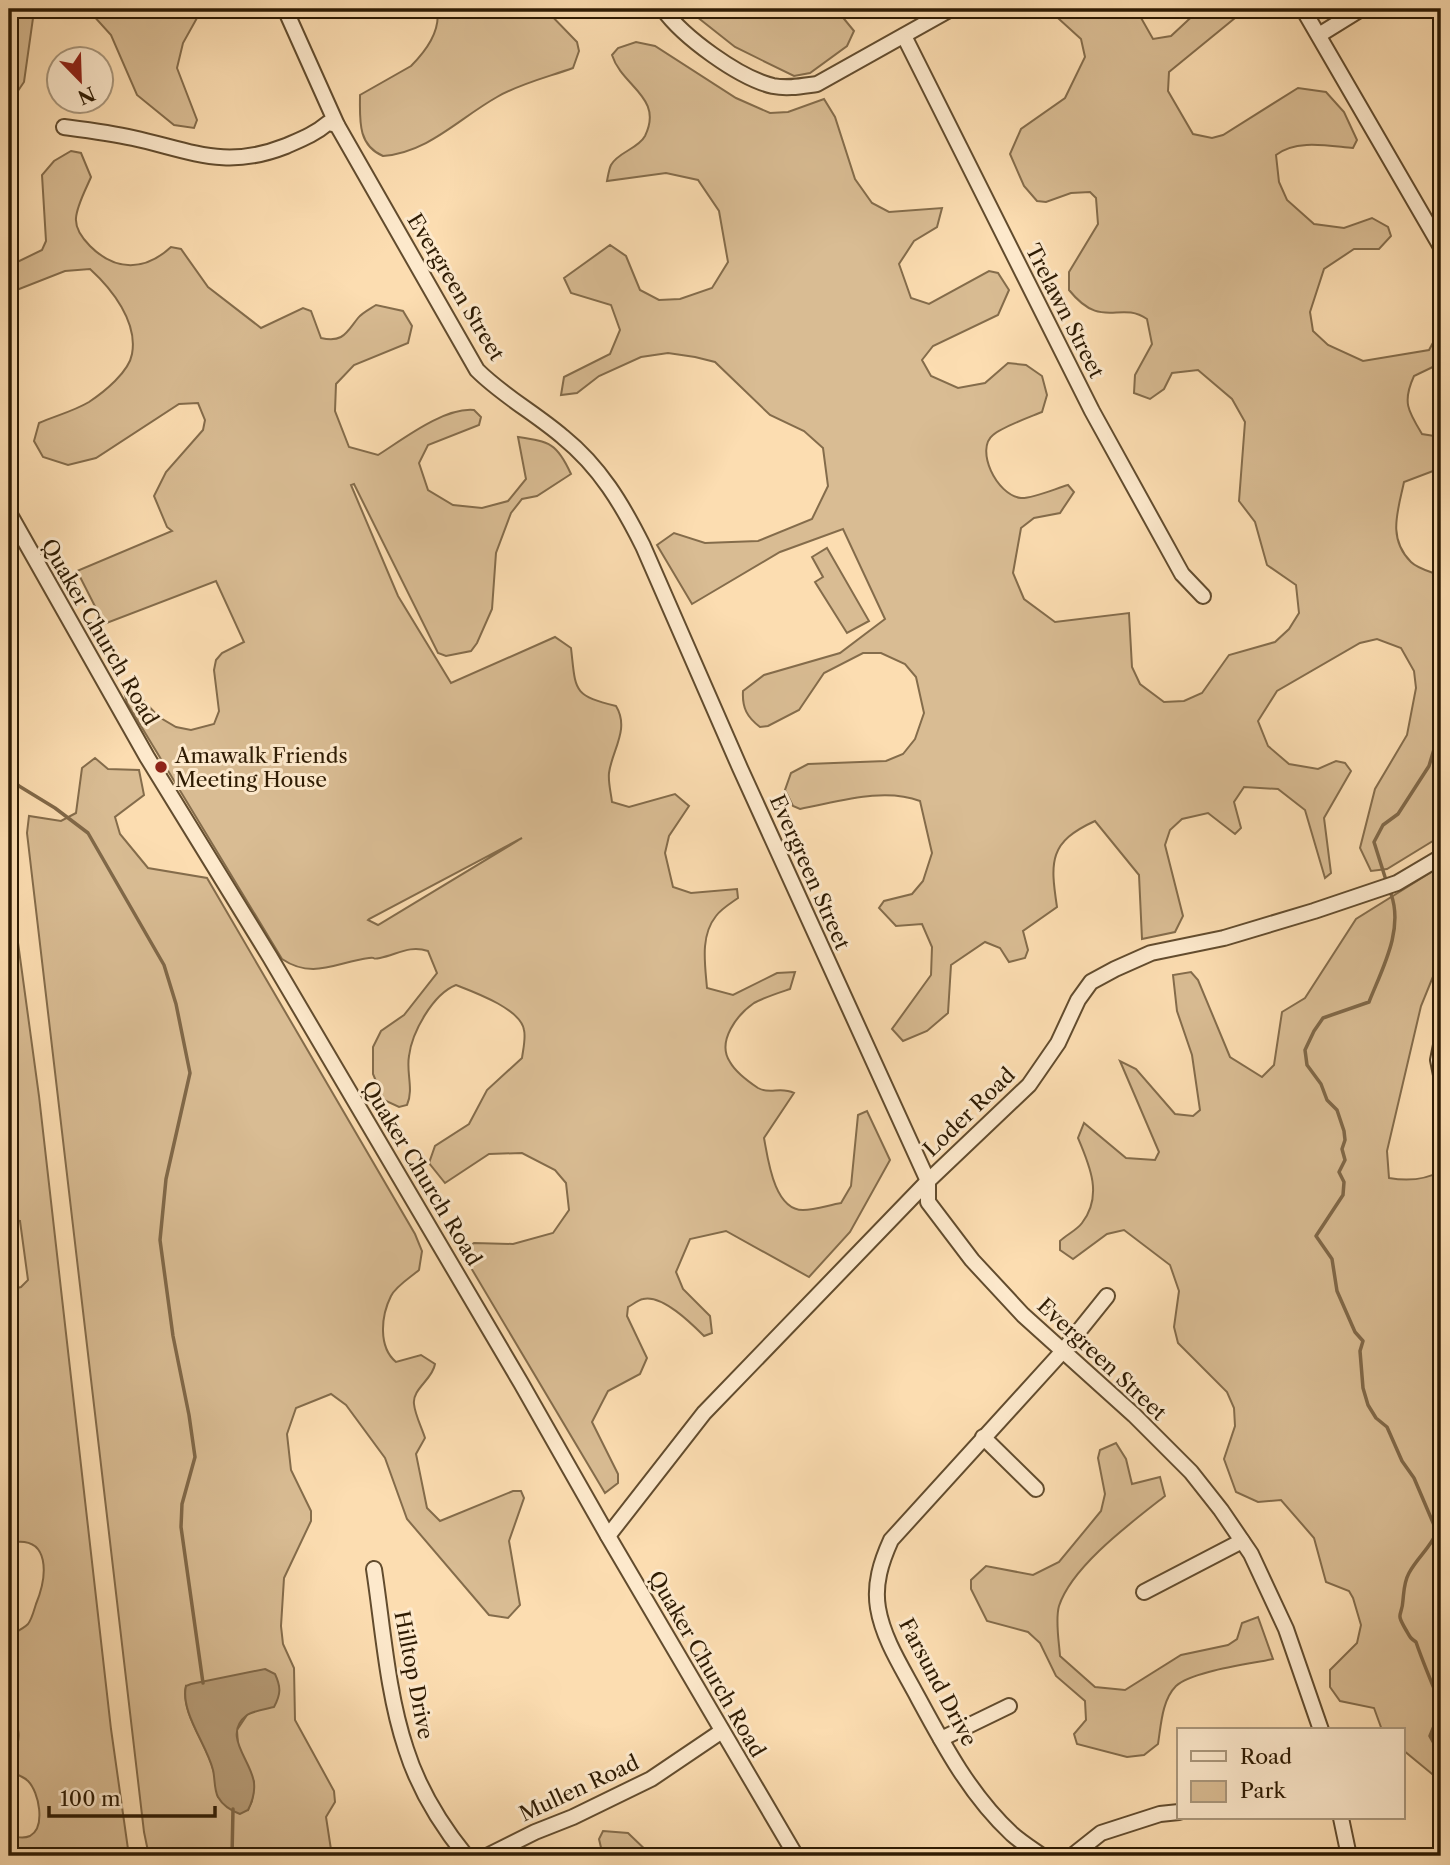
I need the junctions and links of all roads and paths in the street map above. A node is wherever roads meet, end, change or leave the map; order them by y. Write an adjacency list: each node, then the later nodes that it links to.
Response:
1 (285, 9): 8 (street, Evergreen Street)
2 (663, 9): 7 (street)
3 (951, 9): 7 (street)
4 (1303, 9): 6 (street)
5 (1361, 9): 6 (street)
6 (1319, 34): 10 (street)
7 (904, 36): 12 (street, Trelawn Street)
8 (337, 125): 9 (street); 16 (street, Evergreen Street)
9 (64, 127)
10 (1441, 247)
11 (9, 513): 21 (street, Quaker Church Road)
12 (1203, 596)
13 (1441, 857): 16 (street, Loder Road)
14 (1441, 1045): 15 (street)
15 (1441, 1075)
16 (928, 1181): 18 (street, Evergreen Street); 21 (street, Loder Road)
17 (1107, 1296): 18 (street, Farsund Drive)
18 (1062, 1352): 19 (street, Farsund Drive); 22 (street, Evergreen Street)
19 (983, 1437): 20 (street); 28 (street, Farsund Drive)
20 (1037, 1489)
21 (608, 1536): 27 (street, Quaker Church Road)
22 (1242, 1541): 24 (street); 26 (street, Evergreen Street)
23 (374, 1569): 31 (street, Hilltop Drive)
24 (1144, 1592)
25 (1009, 1706): 28 (street)
26 (1320, 1728)
27 (722, 1731): 32 (street, Mullen Road); 33 (street, Quaker Church Road)
28 (941, 1739): 34 (street, Farsund Drive)
29 (1177, 1812): 35 (street)
30 (1341, 1820): 36 (street)
31 (466, 1856)
32 (487, 1856)
33 (796, 1856)
34 (1042, 1856)
35 (1072, 1856)
36 (1349, 1856)

